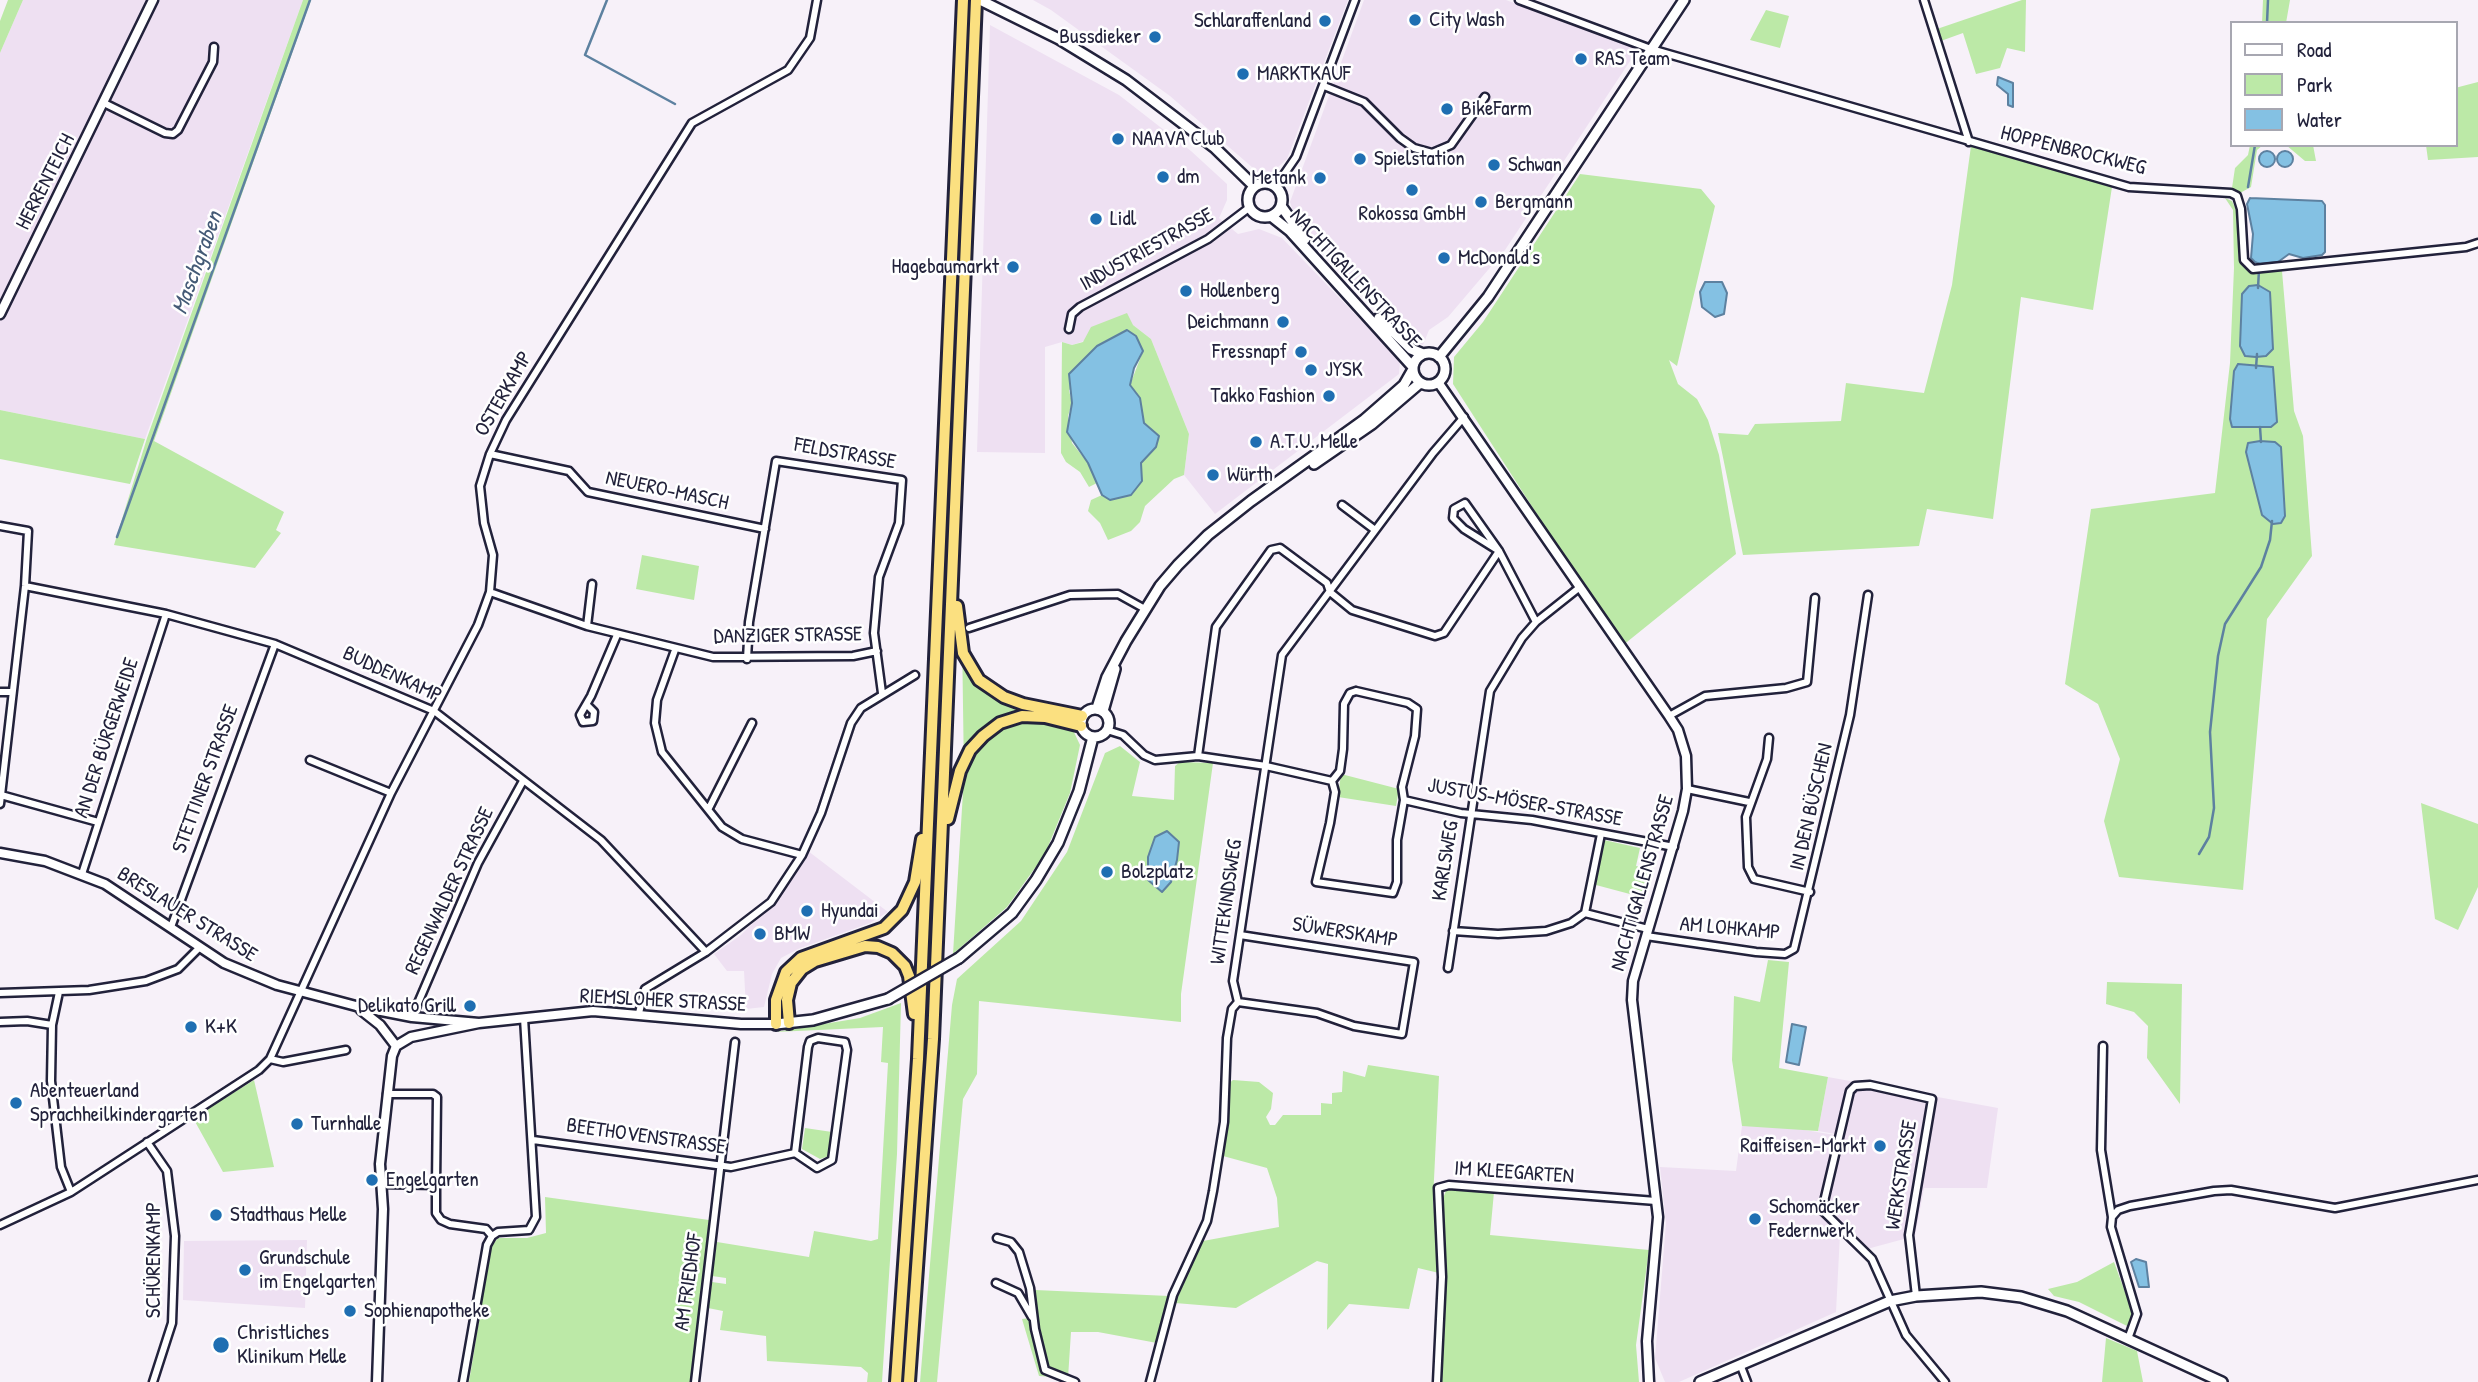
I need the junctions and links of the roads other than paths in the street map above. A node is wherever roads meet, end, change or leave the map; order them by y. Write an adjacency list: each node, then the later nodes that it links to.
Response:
1 (153, 0): 13 (street, HERRENTEICH)
2 (817, 0): 29 (street, OSTERKAMP)
3 (963, 0): 73 (highway)
4 (978, 0): 15 (main road); 35 (highway)
5 (1355, 0): 11 (street)
6 (1519, 0): 10 (street, HOPPENBROCKWEG)
7 (1684, 0): 10 (main road)
8 (1924, 0): 14 (street)
9 (214, 47): 13 (street)
10 (1651, 49): 14 (street, HOPPENBROCKWEG); 24 (main road)
11 (1324, 86): 12 (street); 16 (street)
12 (1485, 97)
13 (104, 103): 21 (street, HERRENTEICH)
14 (1969, 142): 20 (street, HOPPENBROCKWEG)
15 (1254, 186): 16 (main road); 18 (main road)
16 (1276, 186): 17 (main road)
17 (1281, 206): 19 (main road); 23 (main road, NACHTIGALLENSTRASSE)
18 (1250, 207): 19 (main road); 22 (street, INDUSTRIESTRASSE)
19 (1271, 216): 25 (main road, NACHTIGALLENSTRASSE)
20 (2478, 243)
21 (0, 314)
22 (1069, 329)
23 (1423, 354): 24 (main road); 25 (main road)
24 (1439, 357): 26 (main road)
25 (1412, 369): 27 (main road); 31 (main road)
26 (1438, 382): 27 (main road); 28 (street, NACHTIGALLENSTRASSE)
27 (1420, 383): 31 (main road)
28 (1464, 417): 34 (street, WITTEKINDSWEG); 39 (street, NACHTIGALLENSTRASSE)
29 (490, 454): 33 (street, NEUERO-MASCH); 40 (street, OSTERKAMP)
30 (1342, 505): 34 (street)
31 (1239, 512): 44 (main road)
32 (0, 526): 38 (street)
33 (765, 529): 52 (street, FELDSTRASSE); 53 (street)
34 (1375, 530): 41 (street, WITTEKINDSWEG)
35 (953, 539): 62 (highway); 84 (highway)
36 (1499, 551): 36 (street); 41 (street); 46 (street)
37 (592, 584): 47 (street)
38 (25, 586): 45 (street, BUDDENKAMP); 56 (street)
39 (1580, 587): 46 (street, KARLSWEG); 61 (street, NACHTIGALLENSTRASSE)
40 (490, 592): 47 (street, DANZIGER STRASSE); 60 (street, OSTERKAMP)
41 (1330, 592): 67 (street); 69 (street, WITTEKINDSWEG)
42 (1868, 595): 88 (street, IN DEN BÜSCHEN)
43 (1815, 598): 61 (street)
44 (1145, 609): 48 (street); 59 (main road)
45 (166, 614): 50 (street, BUDDENKAMP); 81 (street, AN DER BÜRGERWEIDE)
46 (1536, 622): 80 (street, KARLSWEG)
47 (587, 626): 49 (street, DANZIGER STRASSE)
48 (969, 628)
49 (618, 635): 51 (street, DANZIGER STRASSE); 58 (street)
50 (275, 643): 60 (street, BUDDENKAMP); 90 (street, STETTINER STRASSE)
51 (675, 650): 53 (street, DANZIGER STRASSE); 79 (street)
52 (877, 651): 53 (street, DANZIGER STRASSE); 57 (street, FELDSTRASSE)
53 (747, 659)
54 (915, 675): 57 (street)
55 (0, 692): 56 (street)
56 (11, 692): 75 (street)
57 (882, 693): 86 (street)
58 (587, 705)
59 (1100, 710): 62 (main road); 64 (main road)
60 (434, 711): 70 (street, BUDDENKAMP); 74 (street, OSTERKAMP)
61 (1669, 716): 72 (street, NACHTIGALLENSTRASSE)
62 (1081, 721): 65 (main road); 84 (highway)
63 (752, 723): 79 (street)
64 (1107, 730): 65 (main road); 67 (street)
65 (1093, 737): 107 (main road, RIEMSLOHER STRASSE, bridge)
66 (1769, 738): 77 (street, IN DEN BÜSCHEN)
67 (1198, 756): 69 (street)
68 (310, 760): 74 (street)
69 (1266, 766): 71 (street); 93 (street, WITTEKINDSWEG)
70 (523, 781): 95 (street, BUDDENKAMP); 103 (street, REGENWALDER STRASSE)
71 (1332, 781): 76 (street, JUSTUS-MÖSER-STRASSE); 76 (street)
72 (1687, 789): 77 (street); 83 (street, NACHTIGALLENSTRASSE)
73 (930, 792): 108 (highway); 115 (highway)
74 (391, 793): 97 (street, OSTERKAMP)
75 (1, 795): 78 (street); 81 (street)
76 (1404, 800): 80 (street, JUSTUS-MÖSER-STRASSE)
77 (1749, 802): 88 (street, IN DEN BÜSCHEN)
78 (0, 804)
79 (709, 808): 86 (street)
80 (1471, 813): 82 (street, JUSTUS-MÖSER-STRASSE); 91 (street, KARLSWEG)
81 (98, 822): 87 (street, AN DER BÜRGERWEIDE)
82 (1601, 834): 83 (street, JUSTUS-MÖSER-STRASSE); 89 (street)
83 (1674, 847): 92 (street, NACHTIGALLENSTRASSE)
84 (941, 849): 142 (highway)
85 (0, 853): 87 (street, BRESLAUER STRASSE)
86 (802, 856): 95 (street)
87 (82, 874): 90 (street, BRESLAUER STRASSE)
88 (1810, 892): 92 (street, AM LOHKAMP)
89 (1585, 913): 91 (street); 92 (street, AM LOHKAMP)
90 (171, 927): 94 (street, BRESLAUER STRASSE)
91 (1453, 931): 96 (street, KARLSWEG)
92 (1647, 932): 125 (street, NACHTIGALLENSTRASSE)
93 (1240, 934): 100 (street, WITTEKINDSWEG); 100 (street, SÜWERSKAMP)
94 (200, 947): 97 (street, BRESLAUER STRASSE); 98 (street)
95 (706, 952): 102 (street)
96 (1448, 968)
97 (301, 991): 101 (street, BRESLAUER STRASSE); 114 (street, OSTERKAMP)
98 (59, 992): 99 (street); 109 (street)
99 (0, 993)
100 (1238, 1002): 144 (street, WITTEKINDSWEG)
101 (356, 1006): 103 (street, BRESLAUER STRASSE); 111 (street, BRESLAUER STRASSE)
102 (639, 1013): 104 (street, RIEMSLOHER STRASSE); 108 (street, RIEMSLOHER STRASSE)
103 (412, 1017): 106 (street, BRESLAUER STRASSE)
104 (524, 1018): 106 (street, RIEMSLOHER STRASSE); 117 (street)
105 (0, 1022): 109 (street)
106 (479, 1023): 111 (street, RIEMSLOHER STRASSE)
107 (789, 1023): 108 (main road, RIEMSLOHER STRASSE); 115 (highway)
108 (776, 1024)
109 (52, 1025): 124 (street)
110 (735, 1042): 120 (street, AM FRIEDHOF)
111 (396, 1046): 116 (street)
112 (2103, 1046): 126 (street)
113 (346, 1050): 114 (street)
114 (270, 1059): 118 (street)
115 (918, 1059): 141 (highway)
116 (387, 1094): 122 (street); 123 (street)
117 (533, 1140): 120 (street, BEETHOVENSTRASSE); 128 (street)
118 (147, 1142): 124 (street); 137 (street, SCHÜRENKAMP)
119 (795, 1153): 119 (street); 120 (street, BEETHOVENSTRASSE)
120 (722, 1165): 140 (street, AM FRIEDHOF)
121 (2478, 1180): 126 (street)
122 (380, 1184): 123 (street); 138 (street)
123 (436, 1185): 128 (street)
124 (71, 1192): 127 (street)
125 (1656, 1201): 145 (street, IM KLEEGARTEN); 146 (street, NACHTIGALLENSTRASSE)
126 (2112, 1217): 134 (street)
127 (0, 1225)
128 (492, 1236): 139 (street)
129 (997, 1238): 133 (street)
130 (996, 1283): 133 (street)
131 (1916, 1296): 132 (main road); 132 (street, WERKSTRASSE); 134 (main road)
132 (1890, 1301): 135 (main road); 136 (street)
133 (1033, 1319): 143 (street)
134 (2128, 1339): 149 (main road)
135 (1740, 1364): 147 (main road); 148 (street)
136 (1942, 1381)
137 (153, 1382)
138 (377, 1382)
139 (463, 1382)
140 (695, 1382)
141 (895, 1382)
142 (909, 1382)
143 (1075, 1382)
144 (1150, 1382)
145 (1437, 1382)
146 (1649, 1382)
147 (1700, 1382)
148 (1747, 1382)
149 (2222, 1382)

